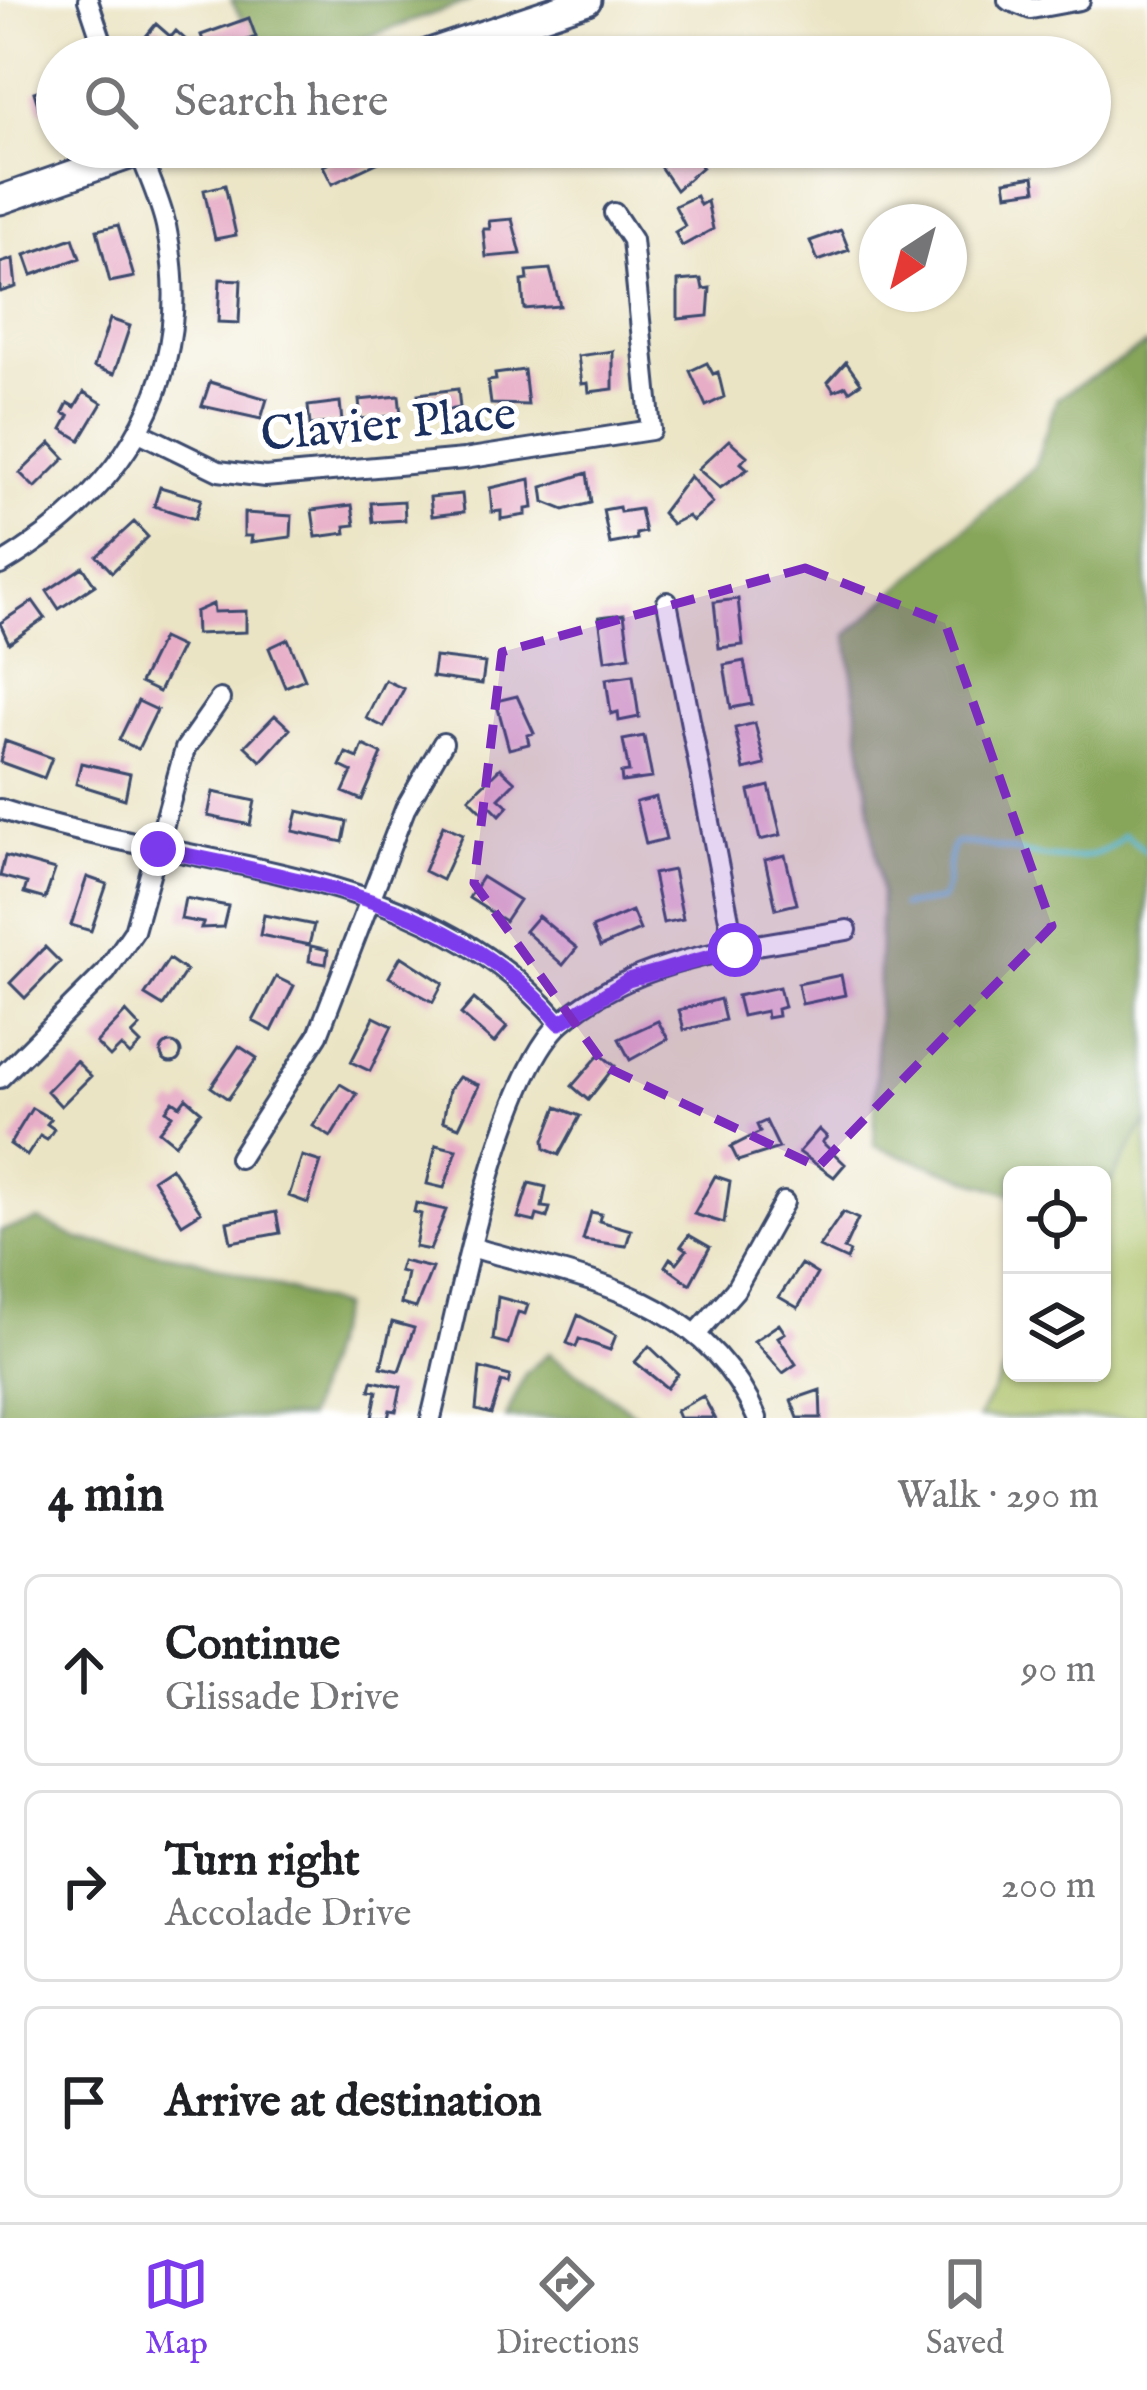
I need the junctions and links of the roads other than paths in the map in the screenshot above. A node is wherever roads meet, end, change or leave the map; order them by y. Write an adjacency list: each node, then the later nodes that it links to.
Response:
1 (88, 0): 5 (street)
2 (587, 0): 6 (main road)
3 (1008, 0): 4 (street)
4 (1080, 0)
5 (100, 36)
6 (480, 36)
7 (88, 168): 9 (main road)
8 (149, 168): 11 (street)
9 (0, 200)
10 (614, 213): 11 (street, Clavier Place)
11 (141, 433): 12 (street)
12 (0, 566)
13 (667, 602): 20 (street)
14 (220, 699): 17 (street)
15 (443, 743): 18 (street)
16 (0, 809): 17 (street)
17 (158, 849): 18 (street); 22 (street)
18 (370, 897): 21 (street); 23 (street)
19 (847, 930): 20 (street)
20 (735, 950): 21 (street)
21 (560, 1023): 25 (street)
22 (0, 1078)
23 (239, 1158)
24 (784, 1202): 26 (street)
25 (474, 1247): 26 (street); 27 (street)
26 (698, 1333): 28 (street)
27 (431, 1418)
28 (757, 1418)

